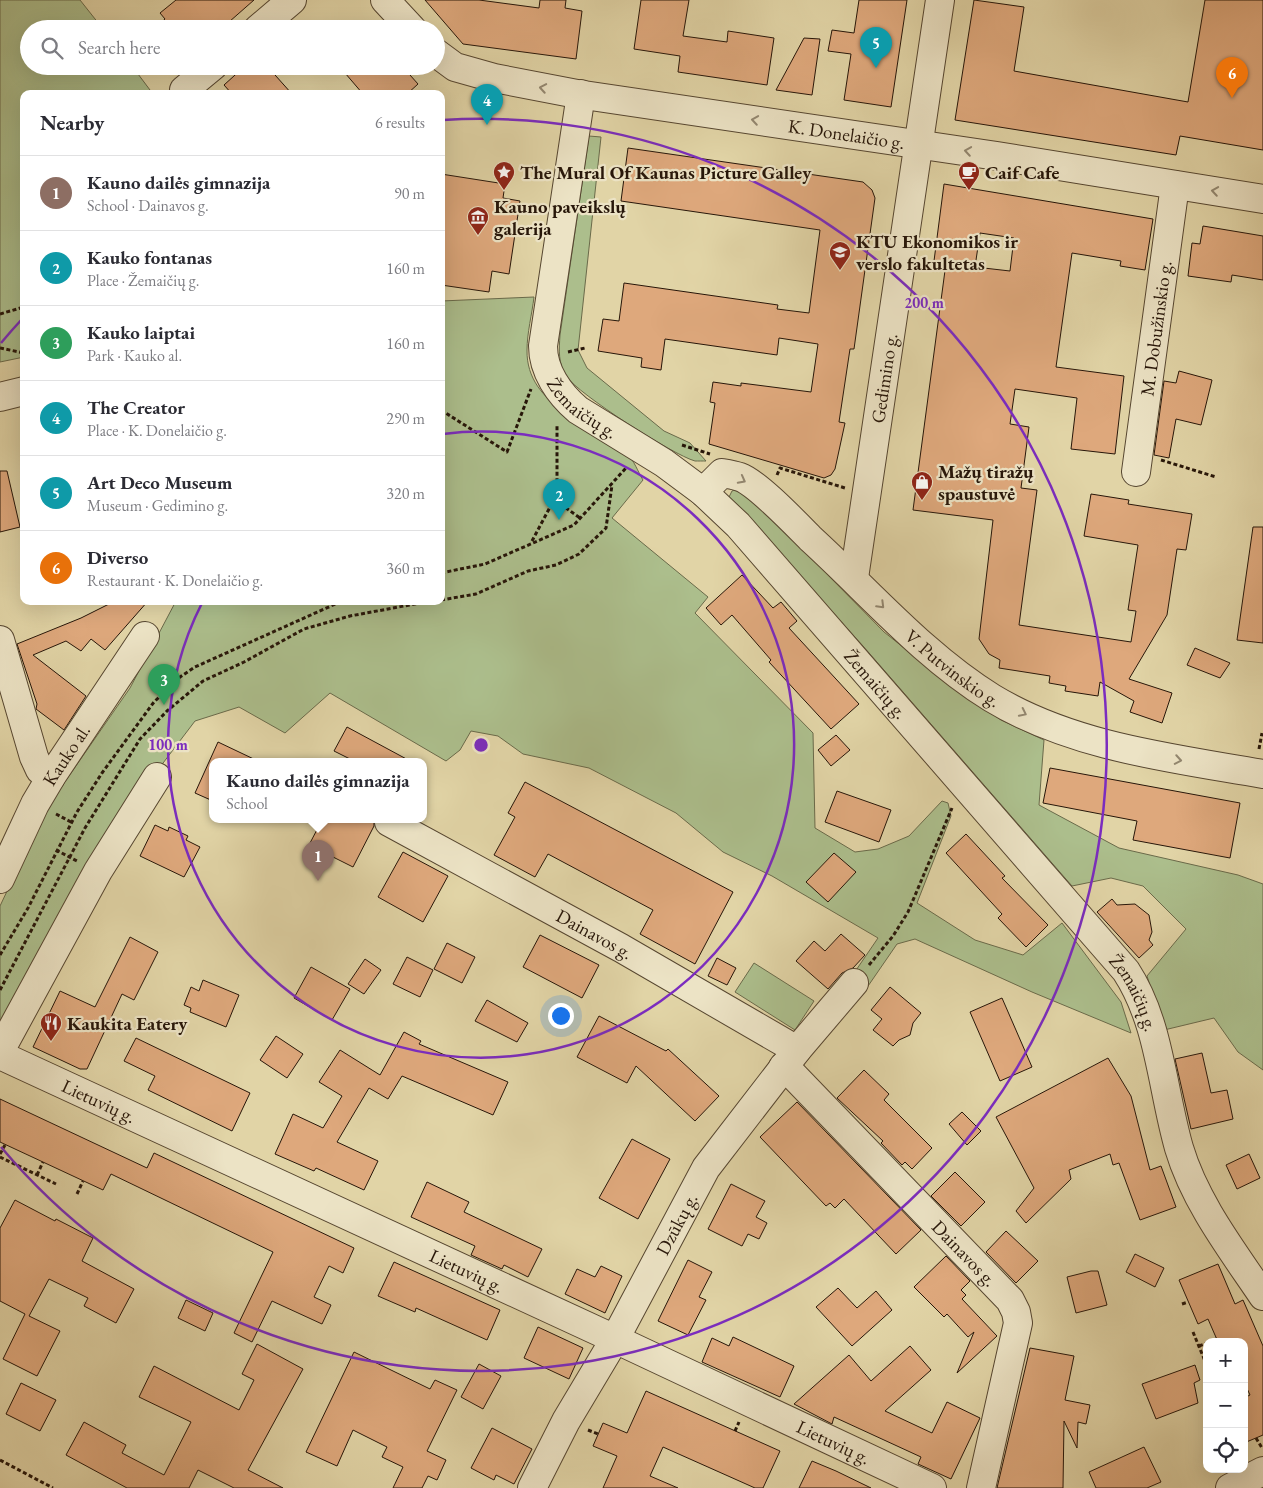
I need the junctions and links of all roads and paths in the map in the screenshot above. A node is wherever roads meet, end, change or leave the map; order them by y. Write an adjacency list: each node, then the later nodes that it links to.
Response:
1 (292, 0): 4 (street)
2 (385, 0): 5 (street)
3 (940, 0): 10 (street, Gedimino g.)
4 (269, 20)
5 (404, 20)
6 (445, 60): 9 (street, K. Donelaičio g., one-way to 6)
7 (202, 75): 8 (street)
8 (184, 90)
9 (581, 94): 10 (street, K. Donelaičio g., one-way to 9); 22 (street, Žemaičių g.)
10 (918, 145): 11 (street, K. Donelaičio g., one-way to 10); 33 (street, Gedimino g.)
11 (1175, 185): 12 (street, K. Donelaičio g., one-way to 11); 25 (street, M. Dobužinskio g.)
12 (1263, 199)
13 (20, 308): 14 (path)
14 (0, 314)
15 (0, 348): 18 (path)
16 (584, 348): 17 (path)
17 (578, 350)
18 (20, 352)
19 (533, 384): 23 (path)
20 (20, 392): 21 (street)
21 (0, 397)
22 (568, 401): 28 (street, Žemaičių g.); 29 (path)
23 (445, 413)
24 (630, 463): 27 (path)
25 (1137, 463): 26 (path)
26 (1216, 477)
27 (612, 483): 30 (path); 34 (path)
28 (703, 492): 33 (street, V. Putvinskio g., one-way to 33); 58 (street, Žemaičių g.)
29 (554, 499): 30 (path); 31 (path)
30 (580, 518): 31 (path)
31 (532, 542): 32 (path)
32 (445, 572)
33 (854, 578): 39 (street, V. Putvinskio g., one-way to 39)
34 (445, 599)
35 (333, 605): 45 (path)
36 (409, 605): 47 (path)
37 (145, 636): 41 (street, Kauko al.)
38 (0, 640): 41 (street)
39 (1263, 774)
40 (157, 777): 48 (street)
41 (51, 778): 44 (street, Kauko al.)
42 (954, 804): 46 (path)
43 (391, 823): 50 (street, Dainavos g.)
44 (0, 879)
45 (0, 955)
46 (854, 983): 50 (street, Dzūkų g.)
47 (0, 990)
48 (0, 1051)
49 (0, 1056): 62 (street, Lietuvių g.)
50 (790, 1059): 62 (street, Dzūkų g.); 73 (street, Dainavos g.)
51 (5, 1145): 52 (path)
52 (0, 1156): 54 (path)
53 (43, 1162): 54 (path)
54 (37, 1175): 56 (path)
55 (83, 1181): 57 (path)
56 (56, 1184)
57 (77, 1194)
58 (1263, 1296)
59 (1188, 1302): 60 (path)
60 (1182, 1304)
61 (1193, 1332): 64 (path)
62 (615, 1339): 71 (street, Dzūkų g.); 72 (street, Lietuvių g.)
63 (1203, 1344): 64 (path)
64 (1198, 1346): 65 (path)
65 (1203, 1357)
66 (1256, 1438): 67 (path)
67 (1263, 1451)
68 (0, 1460): 70 (path)
69 (1263, 1471): 74 (street)
70 (53, 1488)
71 (532, 1488)
72 (932, 1488)
73 (981, 1488)
74 (1230, 1488)

